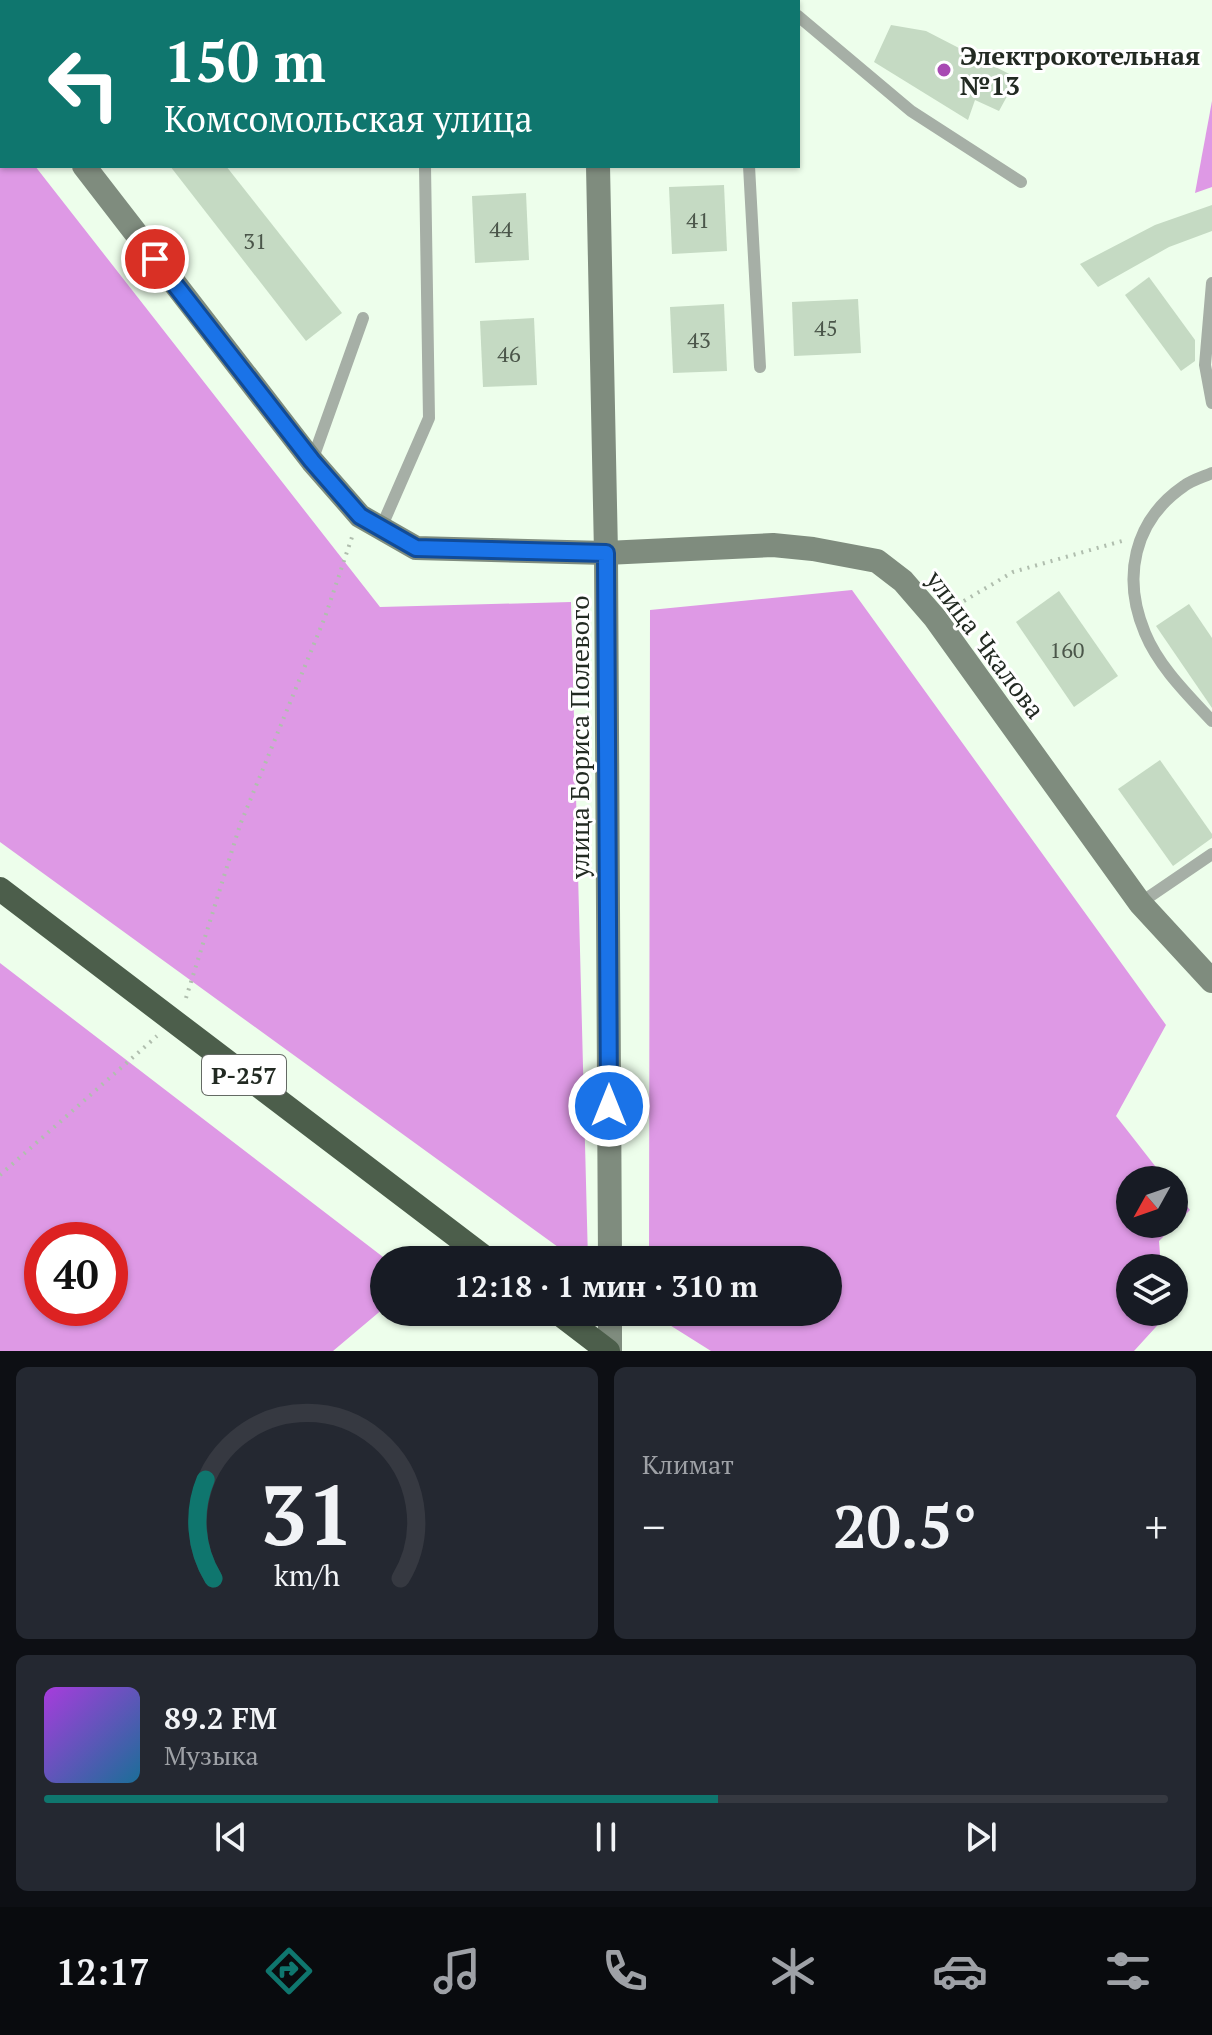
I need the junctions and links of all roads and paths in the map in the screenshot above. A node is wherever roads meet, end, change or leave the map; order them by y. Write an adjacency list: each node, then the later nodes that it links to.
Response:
1 (800, 18): 6 (lane)
2 (86, 168): 11 (main road, улица Чкалова)
3 (425, 168): 14 (lane)
4 (598, 168): 16 (main road, улица Бориса Полевого)
5 (749, 168): 9 (lane)
6 (1021, 182)
7 (1212, 283): 10 (lane)
8 (363, 318): 11 (lane)
9 (760, 367)
10 (1212, 403)
11 (312, 461): 13 (main road, улица Чкалова)
12 (1212, 473): 15 (lane)
13 (360, 516): 14 (main road, улица Чкалова); 23 (path)
14 (381, 528): 16 (main road, улица Чкалова)
15 (1140, 535): 17 (path); 18 (lane)
16 (606, 553): 17 (main road, улица Чкалова); 26 (main road, улица Бориса Полевого)
17 (935, 618): 21 (main road, улица Чкалова)
18 (1212, 721)
19 (1212, 854): 21 (lane)
20 (0, 889): 23 (highway, Р-257)
21 (1140, 903): 22 (main road, улица Чкалова)
22 (1212, 981)
23 (174, 1021): 24 (path); 25 (highway, Р-257)
24 (0, 1175)
25 (470, 1246)
26 (610, 1246)
27 (576, 1326): 29 (highway)
28 (610, 1326): 29 (main road)
29 (609, 1351)

